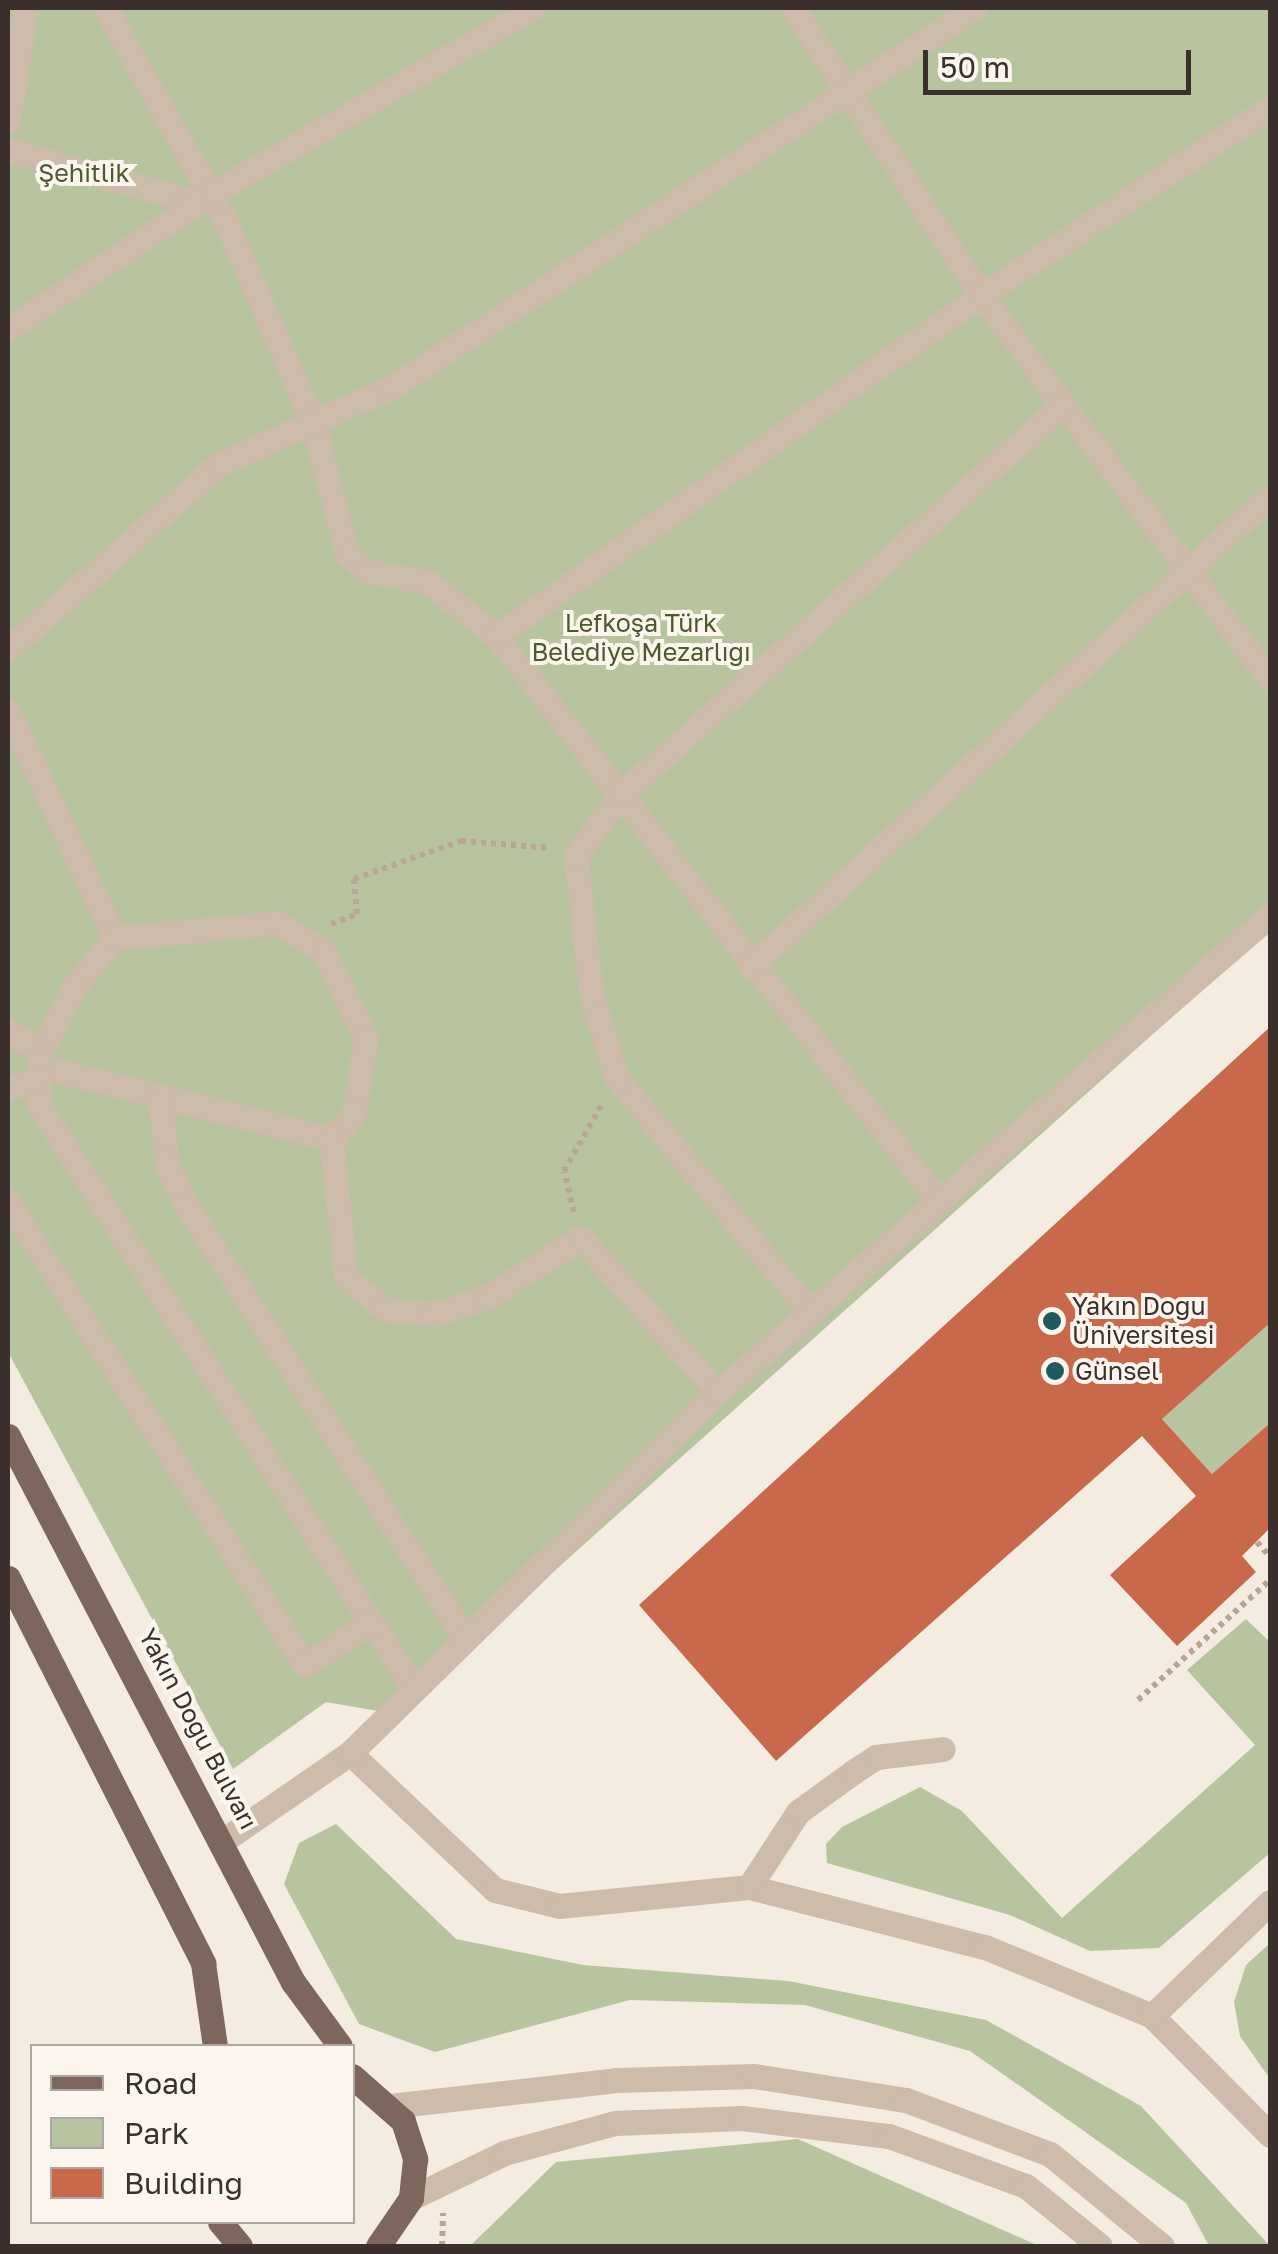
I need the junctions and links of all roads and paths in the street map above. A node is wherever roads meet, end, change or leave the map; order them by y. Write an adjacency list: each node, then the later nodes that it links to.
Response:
1 (26, 8): 8 (street)
2 (105, 8): 10 (street)
3 (532, 8): 10 (street)
4 (794, 8): 6 (street)
5 (975, 8): 6 (street)
6 (844, 91): 11 (street); 14 (street)
7 (1270, 107): 11 (street)
8 (8, 122)
9 (8, 150): 10 (street)
10 (213, 193): 12 (street); 14 (street)
11 (981, 295): 13 (street); 17 (street)
12 (8, 329)
13 (1062, 406): 16 (street); 21 (street)
14 (312, 419): 17 (street); 18 (street)
15 (1270, 496): 16 (street)
16 (1184, 574): 19 (street); 26 (street)
17 (496, 636): 21 (street)
18 (8, 649)
19 (1270, 680)
20 (8, 712): 25 (street)
21 (620, 795): 22 (street); 26 (street)
22 (576, 855): 24 (path); 29 (street)
23 (1270, 915): 33 (street)
24 (303, 934): 25 (street); 32 (street)
25 (115, 938): 28 (street)
26 (751, 966): 33 (street)
27 (8, 1030): 28 (street)
28 (39, 1065): 30 (street); 31 (street); 43 (street)
29 (617, 1079): 35 (path); 36 (street)
30 (8, 1088)
31 (162, 1099): 32 (street); 44 (street)
32 (331, 1139): 35 (street)
33 (936, 1197): 36 (street)
34 (8, 1202): 43 (street)
35 (580, 1238): 37 (street)
36 (809, 1310): 37 (street)
37 (718, 1392): 44 (street)
38 (8, 1436): 49 (main road, Yakın Doğu Bulvarı)
39 (1257, 1542): 40 (path)
40 (1270, 1557)
41 (8, 1578): 53 (main road)
42 (1270, 1580): 46 (path)
43 (372, 1621): 45 (street)
44 (466, 1640): 45 (street)
45 (412, 1685): 48 (street)
46 (1138, 1700)
47 (943, 1749): 50 (street)
48 (350, 1753): 49 (street); 50 (street)
49 (224, 1840): 54 (main road, Yakın Doğu Bulvarı)
50 (749, 1888): 52 (street)
51 (1270, 1902): 52 (street)
52 (1152, 2016): 57 (street)
53 (215, 2044)
54 (339, 2044)
55 (357, 2074): 56 (main road)
56 (390, 2106): 58 (main road); 63 (street)
57 (1270, 2135)
58 (411, 2198): 60 (main road); 62 (street)
59 (222, 2224): 61 (main road)
60 (387, 2242)
61 (240, 2246)
62 (1100, 2246)
63 (1162, 2246)

